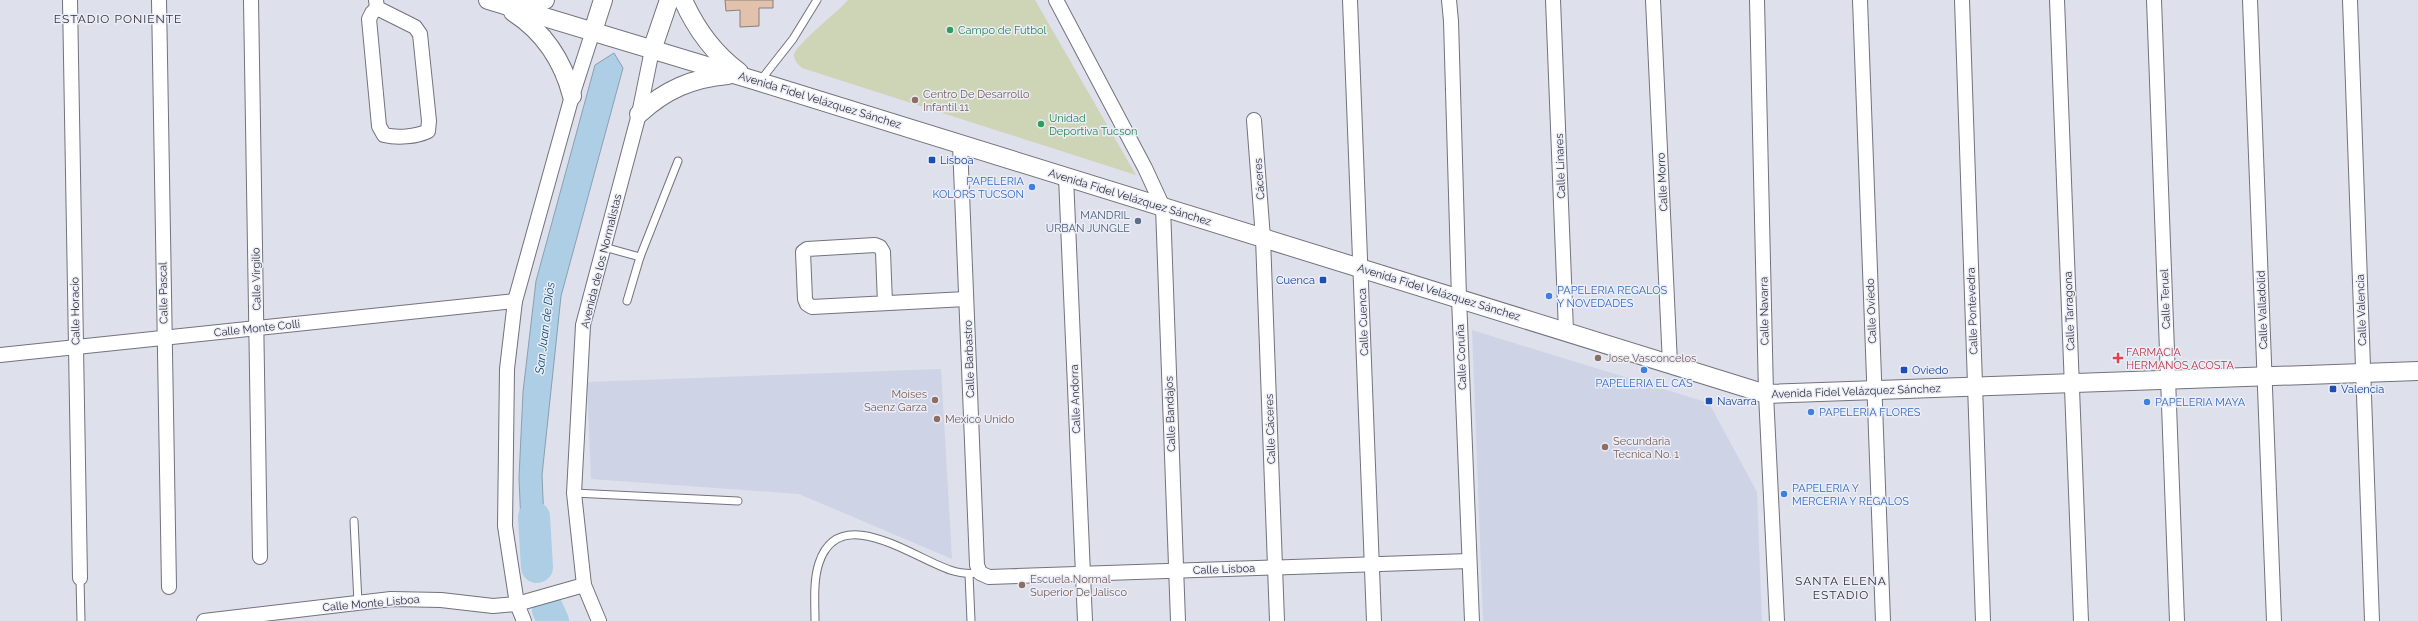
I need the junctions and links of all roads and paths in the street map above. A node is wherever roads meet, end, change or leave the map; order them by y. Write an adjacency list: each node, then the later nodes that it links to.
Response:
1 (70, 0): 47 (street, Calle Horacio)
2 (159, 0): 46 (street, Calle Pascal)
3 (251, 0): 44 (street, Calle Virgilio)
4 (545, 0): 22 (street)
5 (603, 0): 25 (street)
6 (669, 0): 26 (street, Avenida de los Normalistas)
7 (683, 0): 27 (street)
8 (817, 0): 27 (lane)
9 (1056, 0): 34 (street)
10 (1350, 0): 38 (street, Calle Cuenca)
11 (1449, 0): 24 (street, Calle Coruña)
12 (1456, 0): 24 (street, Calle Coruña)
13 (1554, 0): 45 (street, Calle Linares)
14 (1653, 0): 49 (street, Calle Morro)
15 (1757, 0): 57 (street, Calle Navarra)
16 (1860, 0): 56 (street, Calle Oviedo)
17 (1962, 0): 55 (street, Calle Pontevedra)
18 (2057, 0): 54 (street, Calle Tarragona)
19 (2154, 0): 53 (street, Calle Teruel)
20 (2250, 0): 52 (street, Calle Valladolid)
21 (2350, 0): 51 (street, Calle Valencia)
22 (490, 1): 25 (street, Avenida Fidel Velázquez Sánchez); 28 (street)
23 (376, 4): 23 (street)
24 (1451, 21): 39 (street, Calle Coruña)
25 (593, 31): 26 (street, Avenida Fidel Velázquez Sánchez); 28 (street)
26 (652, 50): 27 (street, Avenida Fidel Velázquez Sánchez); 29 (street, Avenida de los Normalistas)
27 (752, 79): 29 (street); 31 (street, Avenida Fidel Velázquez Sánchez)
28 (572, 96): 41 (street)
29 (639, 114): 36 (street, Avenida de los Normalistas)
30 (1254, 120): 35 (street, Cáceres)
31 (960, 144): 33 (street, Avenida Fidel Velázquez Sánchez); 40 (street, Calle Barbastro)
32 (678, 161): 37 (lane)
33 (1066, 177): 34 (street, Avenida Fidel Velázquez Sánchez); 67 (street, Calle Andorra)
34 (1163, 207): 35 (street, Avenida Fidel Velázquez Sánchez); 65 (street, Calle Bandajos)
35 (1263, 238): 38 (street, Avenida Fidel Velázquez Sánchez); 64 (street, Calle Cáceres)
36 (604, 248): 37 (lane); 58 (street, Avenida de los Normalistas)
37 (640, 257): 42 (lane)
38 (1361, 268): 39 (street, Avenida Fidel Velázquez Sánchez); 63 (street, Calle Cuenca)
39 (1458, 298): 45 (street, Avenida Fidel Velázquez Sánchez); 62 (street, Calle Coruña)
40 (966, 299): 43 (street); 66 (street, Calle Barbastro)
41 (514, 301): 44 (street, Calle Monte Colli); 72 (street)
42 (627, 301)
43 (885, 303): 43 (street)
44 (257, 328): 46 (street, Calle Monte Colli); 61 (street, Calle Virgilio)
45 (1566, 331): 49 (street, Avenida Fidel Velázquez Sánchez)
46 (164, 338): 47 (street, Calle Monte Colli); 70 (street, Calle Pascal)
47 (76, 347): 48 (street, Calle Monte Colli); 68 (street, Calle Horacio)
48 (0, 355)
49 (1670, 364): 57 (street, Avenida Fidel Velázquez Sánchez)
50 (2418, 372): 51 (street, Avenida Fidel Velázquez Sánchez)
51 (2363, 373): 52 (street, Avenida Fidel Velázquez Sánchez); 90 (street, Calle Valencia)
52 (2265, 376): 53 (street, Avenida Fidel Velázquez Sánchez); 89 (street, Calle Valladolid)
53 (2168, 380): 54 (street, Avenida Fidel Velázquez Sánchez); 88 (street, Calle Teruel)
54 (2072, 384): 55 (street, Avenida Fidel Velázquez Sánchez); 87 (street, Calle Tarragona)
55 (1975, 387): 56 (street, Avenida Fidel Velázquez Sánchez); 86 (street, Calle Pontevedra)
56 (1874, 391): 57 (street, Avenida Fidel Velázquez Sánchez); 85 (street, Calle Oviedo)
57 (1766, 394): 84 (street, Calle Navarra)
58 (574, 493): 59 (lane); 69 (street, Avenida de los Normalistas)
59 (738, 501)
60 (354, 521): 71 (lane)
61 (260, 557)
62 (1469, 561): 63 (street, Calle Lisboa); 83 (street, Calle Coruña)
63 (1372, 564): 64 (street, Calle Lisboa); 82 (street, Calle Cuenca)
64 (1275, 568): 65 (street, Calle Lisboa); 81 (street, Calle Cáceres)
65 (1176, 571): 67 (street, Calle Lisboa); 80 (street, Calle Bandajos)
66 (975, 574): 67 (street, Calle Lisboa); 77 (lane); 78 (lane)
67 (1082, 574): 79 (street, Calle Andorra)
68 (80, 578): 73 (lane, Calle Horacio)
69 (584, 585): 72 (street, Calle Monte Lisboa); 76 (street, Avenida de los Normalistas)
70 (169, 586)
71 (358, 603): 72 (street, Calle Monte Lisboa); 74 (street, Calle Monte Lisboa)
72 (517, 604): 75 (street)
73 (81, 621)
74 (204, 621)
75 (524, 621)
76 (600, 621)
77 (815, 621)
78 (972, 621)
79 (1085, 621)
80 (1178, 621)
81 (1277, 621)
82 (1374, 621)
83 (1472, 621)
84 (1777, 621)
85 (1883, 621)
86 (1983, 621)
87 (2081, 621)
88 (2177, 621)
89 (2274, 621)
90 (2372, 621)

